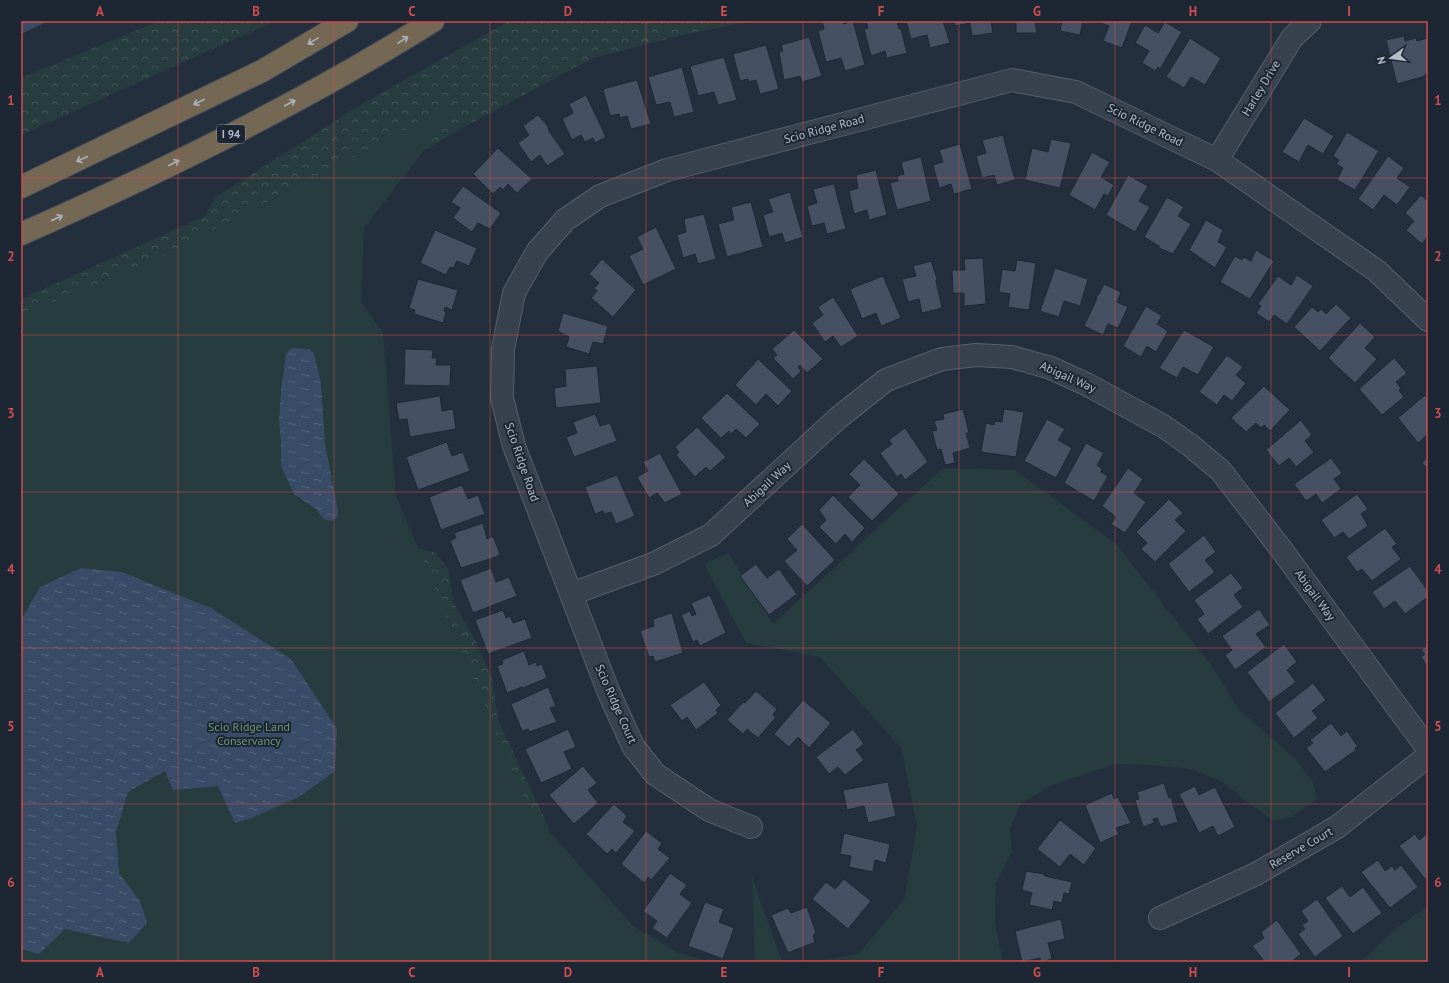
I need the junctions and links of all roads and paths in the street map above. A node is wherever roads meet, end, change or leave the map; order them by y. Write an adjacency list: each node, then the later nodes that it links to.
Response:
1 (346, 21): 5 (highway, one-way to 5)
2 (433, 21): 6 (highway, I 94, one-way to 2)
3 (1310, 21): 4 (street, Harley Drive)
4 (1217, 160): 7 (street, Scio Ridge Road); 8 (street, Scio Ridge Road)
5 (21, 187)
6 (21, 234)
7 (1428, 320)
8 (571, 594): 9 (street, Abigail Way); 11 (street, Scio Ridge Court)
9 (1428, 749)
10 (1428, 756): 12 (street, Reserve Court)
11 (751, 827)
12 (1160, 918)

